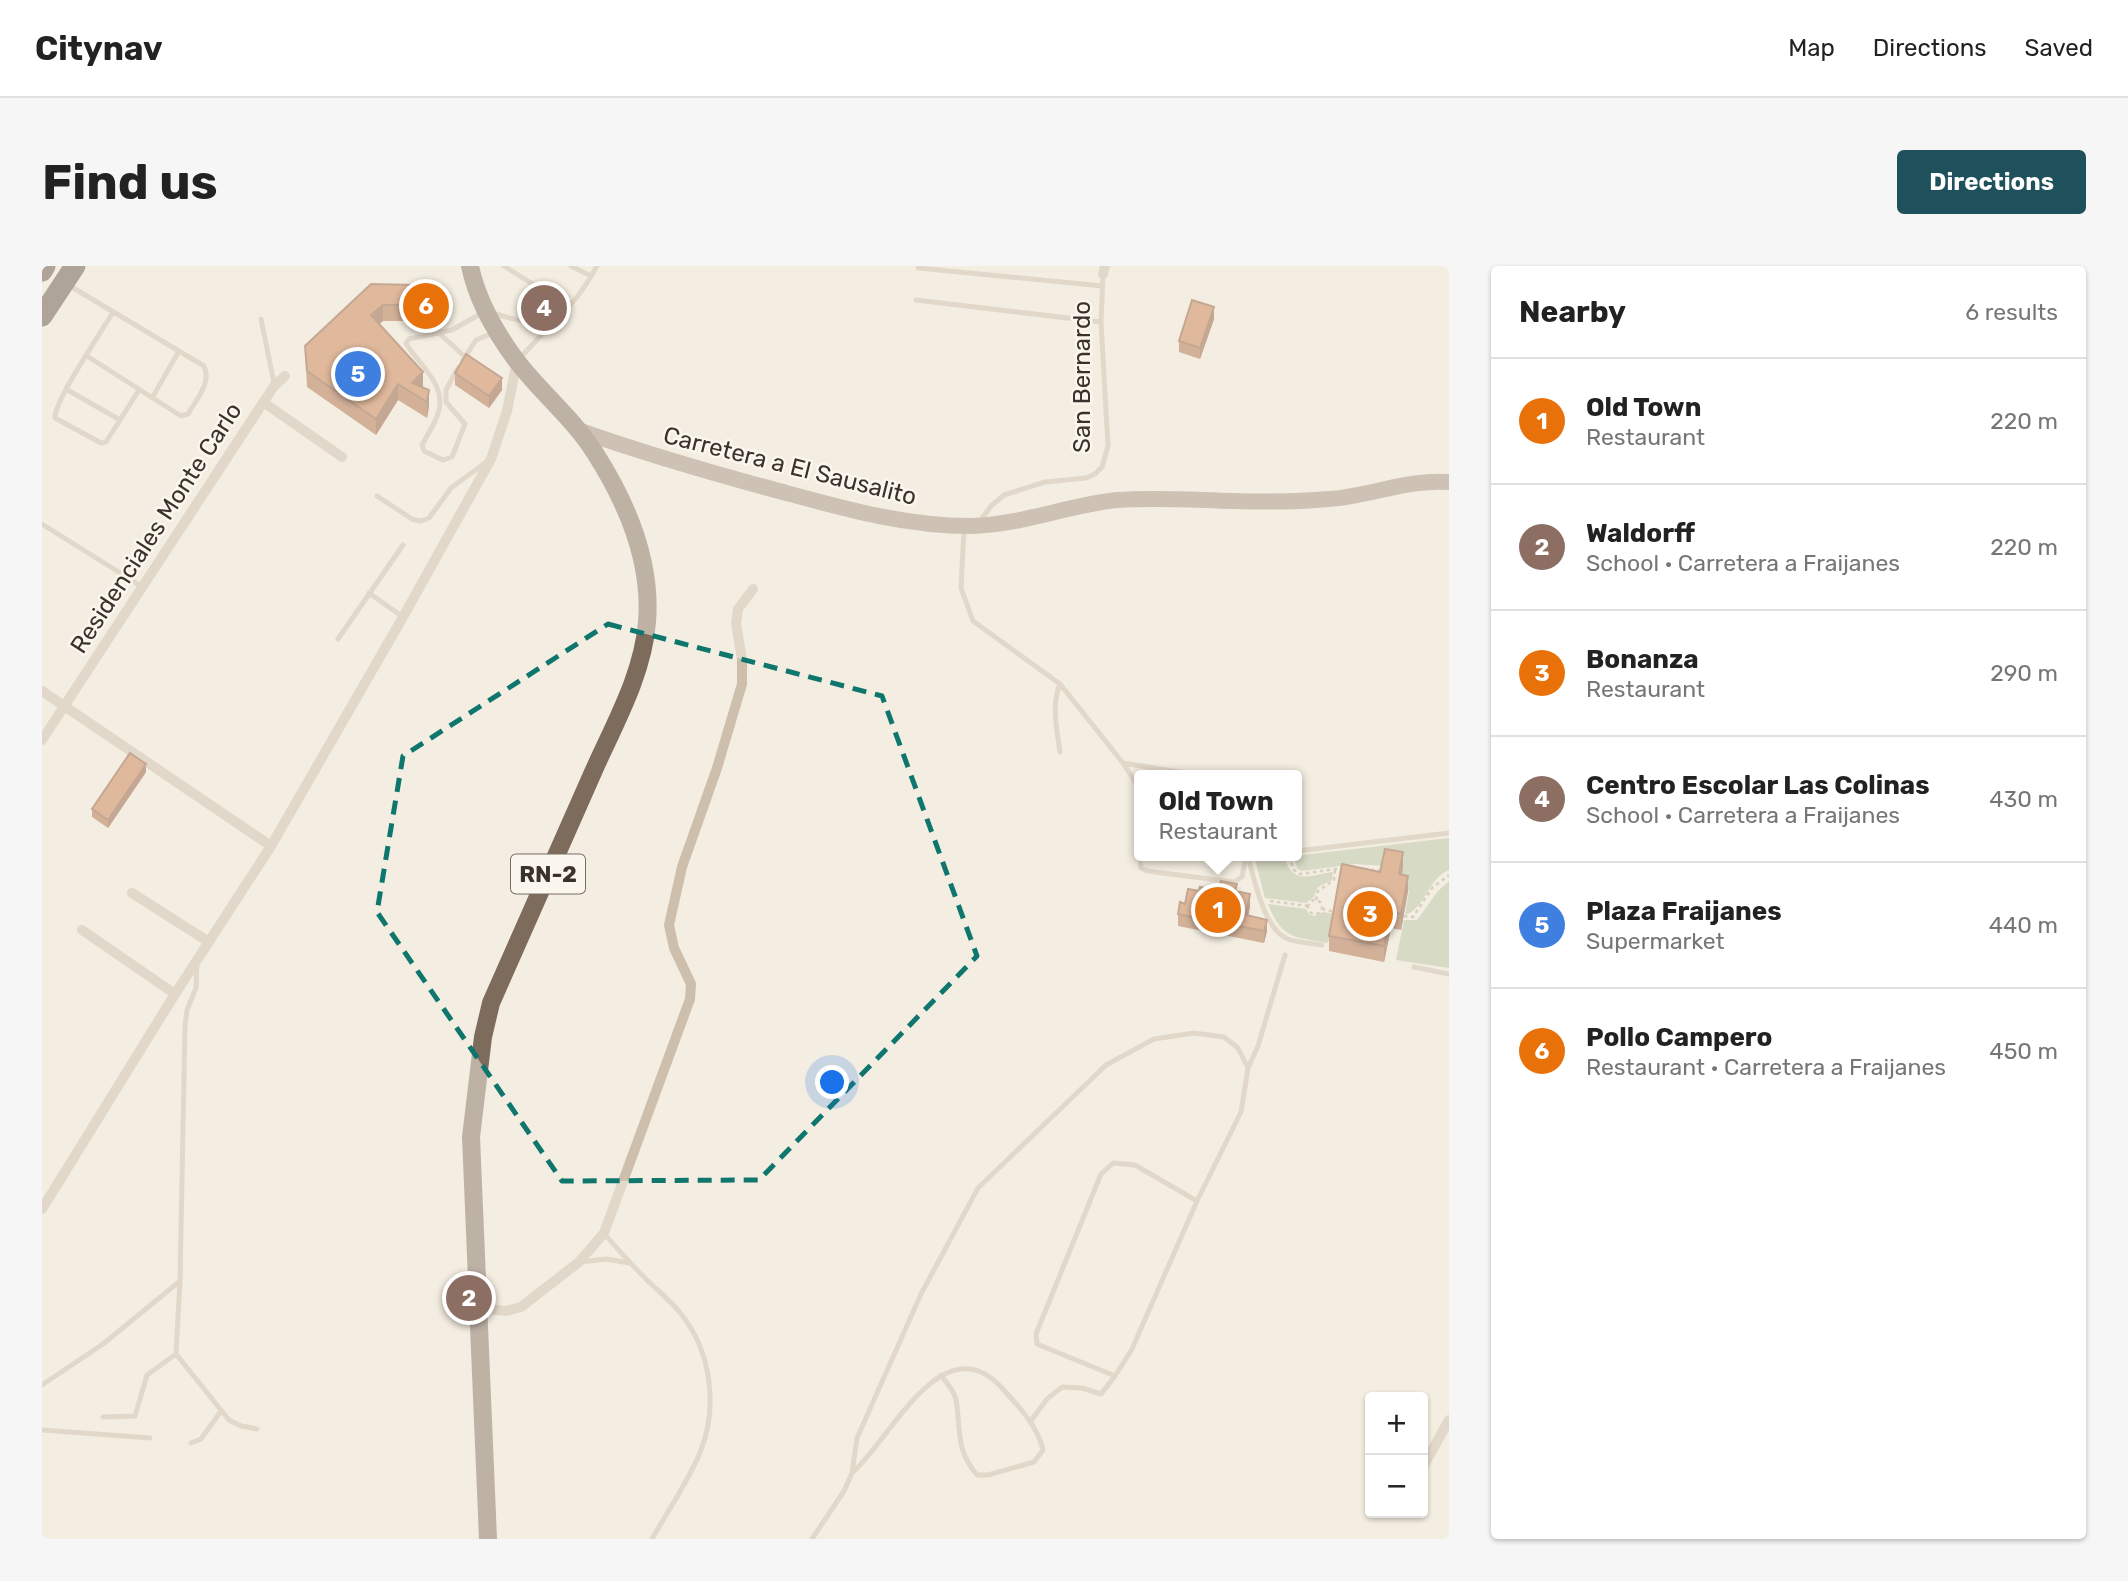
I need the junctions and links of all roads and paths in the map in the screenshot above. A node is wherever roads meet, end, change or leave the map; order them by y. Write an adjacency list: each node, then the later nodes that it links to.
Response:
1 (46, 266): 8 (highway)
2 (470, 266): 14 (main road, RN-2)
3 (504, 266): 13 (lane)
4 (571, 266): 10 (lane)
5 (597, 266): 10 (lane)
6 (918, 268): 11 (lane)
7 (1104, 270): 11 (lane, San Bernardo)
8 (42, 271)
9 (69, 274): 15 (lane); 17 (highway)
10 (591, 276): 13 (lane)
11 (1104, 286): 19 (lane, San Bernardo)
12 (916, 300): 19 (lane)
13 (569, 307): 16 (lane)
14 (486, 311): 16 (lane); 20 (main road, RN-2); 21 (lane)
15 (113, 312): 22 (lane); 23 (lane)
16 (560, 315): 25 (lane)
17 (42, 316)
18 (261, 319): 27 (lane)
19 (1101, 322): 39 (lane, San Bernardo)
20 (498, 332): 24 (lane); 25 (main road, RN-2)
21 (439, 333): 24 (lane); 24 (lane)
22 (179, 351): 30 (lane); 30 (lane)
23 (87, 356): 28 (lane); 29 (lane)
24 (465, 357)
25 (517, 361): 33 (main road, RN-2); 35 (street)
26 (285, 376): 27 (street, Residenciales Monte Carlo)
27 (274, 386): 31 (street, Residenciales Monte Carlo)
28 (66, 389): 32 (lane); 32 (lane)
29 (139, 390): 30 (lane); 32 (lane)
30 (152, 398)
31 (263, 402): 34 (street); 41 (street, Residenciales Monte Carlo)
32 (120, 420)
33 (581, 431): 39 (street, Carretera a El Sausalito); 88 (main road, RN-2)
34 (342, 457)
35 (491, 459): 37 (lane); 44 (street)
36 (1449, 482): 39 (street, Carretera a El Sausalito)
37 (377, 496)
38 (42, 524): 41 (lane)
39 (970, 526): 46 (lane)
40 (403, 545): 43 (lane)
41 (141, 586): 48 (street, Residenciales Monte Carlo)
42 (753, 589): 84 (street)
43 (369, 593): 44 (lane); 45 (lane)
44 (403, 617): 55 (street)
45 (338, 639)
46 (1060, 684): 50 (lane); 51 (lane)
47 (42, 691): 48 (street)
48 (64, 706): 49 (street, Residenciales Monte Carlo); 55 (street)
49 (42, 740)
50 (1060, 752)
51 (1123, 763): 52 (lane); 53 (lane)
52 (1167, 770)
53 (1134, 780)
54 (1449, 833): 56 (lane)
55 (271, 846): 74 (street)
56 (1302, 850)
57 (1141, 861): 58 (lane)
58 (1246, 861)
59 (1248, 861): 67 (lane)
60 (1291, 861): 63 (path)
61 (1355, 867): 64 (path)
62 (1345, 868): 63 (path)
63 (1335, 869): 68 (path)
64 (1384, 871)
65 (1449, 875): 72 (path)
66 (132, 893): 74 (street)
67 (1260, 900): 69 (path); 75 (lane)
68 (1316, 900): 69 (path); 70 (path)
69 (1308, 906): 70 (path)
70 (1322, 909): 71 (path)
71 (1336, 912)
72 (1404, 916)
73 (82, 930): 80 (street)
74 (209, 942): 77 (street)
75 (1322, 945)
76 (1285, 955): 81 (lane)
77 (197, 960): 80 (street); 87 (lane)
78 (1414, 967): 79 (lane)
79 (1449, 974)
80 (175, 994): 83 (street)
81 (1248, 1068): 82 (lane); 102 (lane)
82 (1197, 1201): 91 (lane); 91 (lane)
83 (42, 1209)
84 (604, 1233): 85 (street); 86 (lane)
85 (579, 1262): 86 (lane); 88 (street)
86 (629, 1263): 104 (lane)
87 (180, 1282): 89 (lane); 92 (lane)
88 (479, 1308): 103 (main road, RN-2)
89 (176, 1354): 93 (lane); 94 (lane)
90 (941, 1375): 96 (lane); 96 (lane); 102 (lane)
91 (1115, 1376): 96 (lane)
92 (42, 1385)
93 (221, 1411): 97 (lane); 100 (lane)
94 (103, 1417)
95 (1449, 1420): 101 (street)
96 (1030, 1422)
97 (257, 1429)
98 (42, 1430): 99 (lane)
99 (150, 1438)
100 (191, 1443)
101 (1428, 1458)
102 (852, 1473): 105 (lane)
103 (488, 1539)
104 (652, 1539)
105 (813, 1539)

